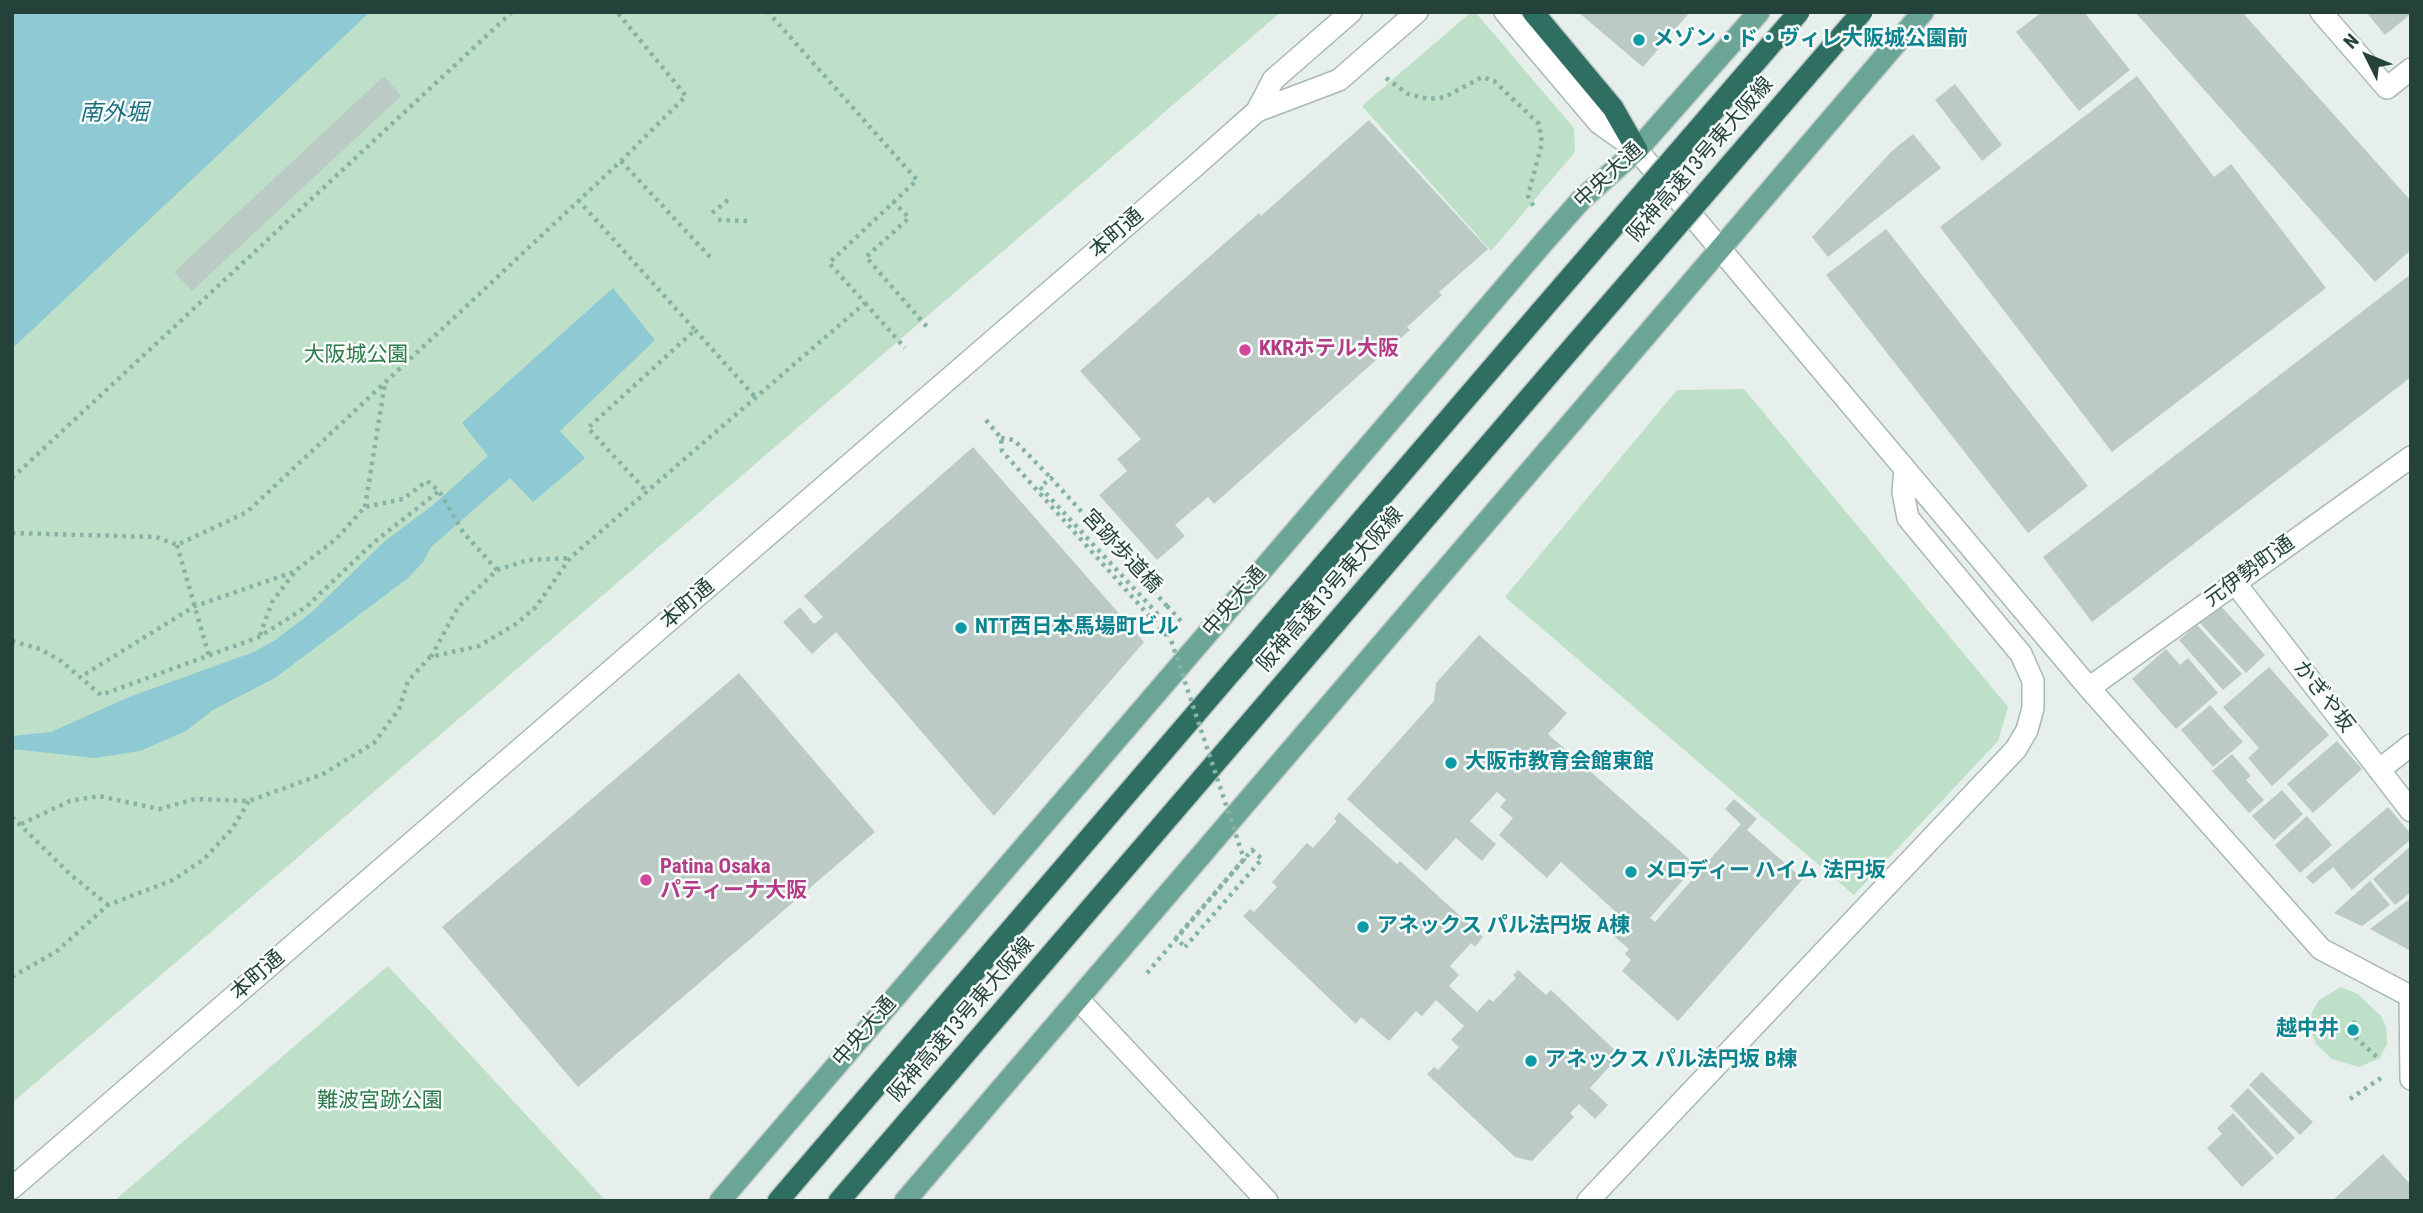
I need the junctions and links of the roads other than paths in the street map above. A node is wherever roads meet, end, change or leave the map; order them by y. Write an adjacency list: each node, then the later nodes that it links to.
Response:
1 (1351, 12): 11 (street, 本町通)
2 (1417, 12): 11 (street)
3 (1505, 12): 12 (street)
4 (1533, 12): 12 (highway)
5 (1759, 12): 12 (main road, 中央大通)
6 (1799, 12): 26 (highway, 阪神高速13号東大阪線, bridge)
7 (1862, 12): 27 (highway, 阪神高速13号東大阪線, bridge)
8 (2320, 12): 10 (street)
9 (1923, 14): 13 (main road)
10 (2411, 69)
11 (1257, 111): 24 (street, 本町通)
12 (1637, 150): 13 (street); 25 (main road, 中央大通)
13 (1719, 248): 15 (street); 22 (main road)
14 (2411, 457): 16 (street, 元伊勢町通)
15 (1905, 469): 17 (street); 30 (street)
16 (2235, 583): 17 (street, 元伊勢町通); 19 (street, かぎや坂)
17 (2089, 688): 21 (street)
18 (2411, 745): 19 (street)
19 (2379, 769): 20 (street, かぎや坂)
20 (2411, 811)
21 (2410, 995): 23 (street)
22 (1078, 999): 28 (main road); 29 (street)
23 (2411, 1079)
24 (12, 1188)
25 (720, 1201)
26 (778, 1201)
27 (839, 1201)
28 (905, 1201)
29 (1267, 1201)
30 (1588, 1201)

